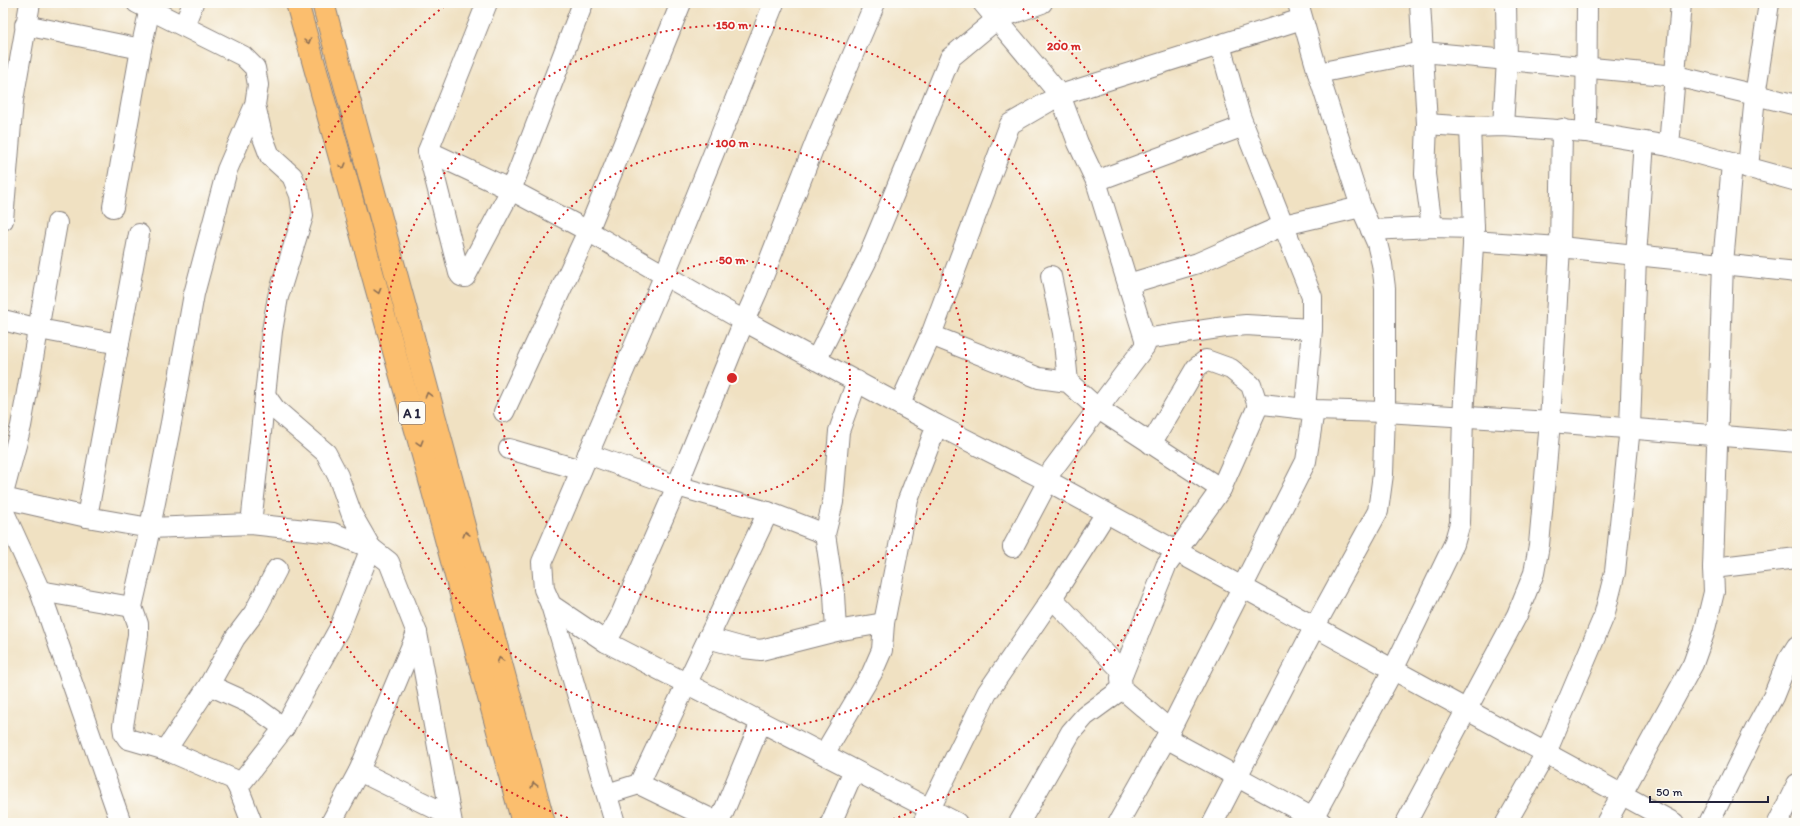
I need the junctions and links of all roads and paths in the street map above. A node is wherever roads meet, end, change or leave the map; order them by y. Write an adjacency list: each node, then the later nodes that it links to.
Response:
1 (30, 3): 20 (street)
2 (193, 3): 21 (street)
3 (297, 3): 144 (highway, A 1, one-way to 144)
4 (322, 3): 145 (highway, A 1, one-way to 4)
5 (487, 3): 41 (street)
6 (583, 3): 45 (street)
7 (681, 3): 53 (street)
8 (774, 3): 60 (street)
9 (875, 3): 64 (street)
10 (983, 3): 19 (street)
11 (1042, 3): 19 (street)
12 (1420, 3): 24 (street)
13 (1506, 3): 25 (street)
14 (1587, 3): 26 (street)
15 (1682, 3): 28 (street)
16 (1769, 3): 30 (street)
17 (144, 6): 21 (street); 23 (street)
18 (1300, 11): 22 (street); 27 (street)
19 (997, 18): 29 (street); 70 (street)
20 (25, 25): 23 (street); 48 (street)
21 (184, 26): 31 (street)
22 (1220, 45): 29 (street); 34 (street)
23 (141, 49): 46 (street)
24 (1423, 52): 25 (street); 27 (street); 33 (street)
25 (1507, 60): 26 (street); 35 (street)
26 (1586, 67): 28 (street); 38 (street)
27 (1318, 73): 47 (street)
28 (1676, 76): 30 (street); 40 (street)
29 (1060, 95): 43 (street); 67 (street)
30 (1755, 96): 32 (street); 42 (street)
31 (255, 105): 73 (street); 99 (street)
32 (1797, 105)
33 (1426, 124): 36 (street); 51 (street)
34 (1244, 126): 43 (street); 50 (street)
35 (1503, 126): 36 (street); 37 (street)
36 (1470, 127): 55 (street)
37 (1562, 129): 38 (street); 56 (street)
38 (1586, 132): 39 (street)
39 (1644, 142): 40 (street); 57 (street)
40 (1669, 146): 42 (street)
41 (428, 151): 45 (street); 45 (street)
42 (1740, 166): 44 (street); 58 (street)
43 (1096, 181): 62 (street)
44 (1797, 181)
45 (511, 190): 53 (street)
46 (113, 207)
47 (1361, 207): 50 (street); 52 (street)
48 (3, 220)
49 (56, 223): 65 (street)
50 (1284, 225): 62 (street); 66 (street)
51 (1432, 227): 52 (street); 55 (street)
52 (1371, 230): 79 (street)
53 (588, 231): 60 (street); 78 (street)
54 (139, 234): 69 (street)
55 (1474, 234): 56 (street); 80 (street)
56 (1560, 247): 57 (street); 81 (street)
57 (1636, 256): 58 (street); 83 (street)
58 (1723, 263): 59 (street); 84 (street)
59 (1797, 272)
60 (664, 274): 64 (street); 88 (street)
61 (1051, 276): 72 (street)
62 (1128, 284): 68 (street)
63 (3, 320): 65 (street)
64 (744, 320): 70 (street); 90 (street)
65 (39, 329): 69 (street); 92 (street)
66 (1312, 329): 68 (street); 77 (street)
67 (931, 335): 72 (street); 74 (street)
68 (1145, 339): 76 (street)
69 (120, 344): 97 (street)
70 (816, 360): 71 (street)
71 (856, 381): 74 (street); 100 (street)
72 (1068, 382): 76 (street)
73 (265, 395): 98 (street); 102 (street)
74 (900, 404): 82 (street)
75 (1258, 406): 77 (street); 86 (street); 91 (street)
76 (1097, 408): 86 (street); 89 (street)
77 (1310, 410): 79 (street); 107 (street)
78 (504, 412)
79 (1385, 412): 80 (street); 113 (street)
80 (1463, 417): 81 (street); 119 (street)
81 (1550, 422): 83 (street); 123 (street)
82 (937, 425): 89 (street); 112 (street)
83 (1630, 427): 84 (street); 128 (street)
84 (1718, 436): 85 (street); 105 (street)
85 (1797, 442)
86 (1151, 444): 91 (street)
87 (509, 449): 88 (street)
88 (584, 462): 90 (street); 110 (street)
89 (1048, 481): 96 (street); 101 (street)
90 (677, 486): 95 (street); 117 (street)
91 (1221, 489): 103 (street)
92 (3, 494)
93 (3, 498): 97 (street)
94 (3, 510): 108 (street)
95 (768, 512): 100 (street); 116 (street)
96 (1106, 513): 103 (street); 109 (street)
97 (87, 517): 99 (street)
98 (251, 524): 99 (street); 102 (street)
99 (150, 528): 111 (street)
100 (825, 534): 114 (street)
101 (1013, 547)
102 (371, 548): 115 (street); 125 (street)
103 (1176, 552): 107 (street); 120 (street)
104 (1797, 558): 105 (street)
105 (1713, 568): 136 (street)
106 (277, 569): 122 (street)
107 (1243, 588): 113 (street); 126 (street)
108 (40, 591): 111 (street); 141 (street)
109 (1052, 598): 120 (street); 138 (street)
110 (551, 605): 117 (street); 137 (street)
111 (132, 607): 127 (street)
112 (884, 623): 114 (street); 129 (street)
113 (1315, 626): 119 (street); 132 (street)
114 (836, 631): 116 (street)
115 (417, 633): 131 (street); 139 (street)
116 (708, 638): 121 (street)
117 (606, 642): 121 (street)
118 (1797, 646): 157 (street)
119 (1393, 670): 123 (street); 140 (street)
120 (1122, 681): 126 (street); 150 (street)
121 (687, 683): 124 (street); 133 (street)
122 (209, 685): 125 (street); 127 (street)
123 (1467, 709): 128 (street); 153 (street)
124 (761, 722): 129 (street); 147 (street)
125 (284, 728): 134 (street)
126 (1168, 734): 132 (street); 151 (street)
127 (166, 750): 134 (street)
128 (1546, 753): 136 (street); 154 (street)
129 (824, 754): 130 (street)
130 (854, 770): 138 (street); 148 (street)
131 (359, 771): 139 (street); 143 (street)
132 (1237, 777): 140 (street); 152 (street)
133 (639, 784): 137 (street); 147 (street)
134 (238, 787): 142 (street)
135 (1795, 792): 158 (street)
136 (1621, 793): 155 (street); 156 (street)
137 (607, 794): 146 (street)
138 (927, 816): 149 (street)
139 (445, 817)
140 (1318, 820)
141 (121, 823)
142 (252, 823)
143 (331, 823)
144 (522, 823)
145 (544, 823)
146 (615, 823)
147 (719, 823)
148 (831, 823)
149 (956, 823)
150 (1019, 823)
151 (1118, 823)
152 (1213, 823)
153 (1406, 823)
154 (1506, 823)
155 (1606, 823)
156 (1674, 823)
157 (1709, 823)
158 (1778, 823)

